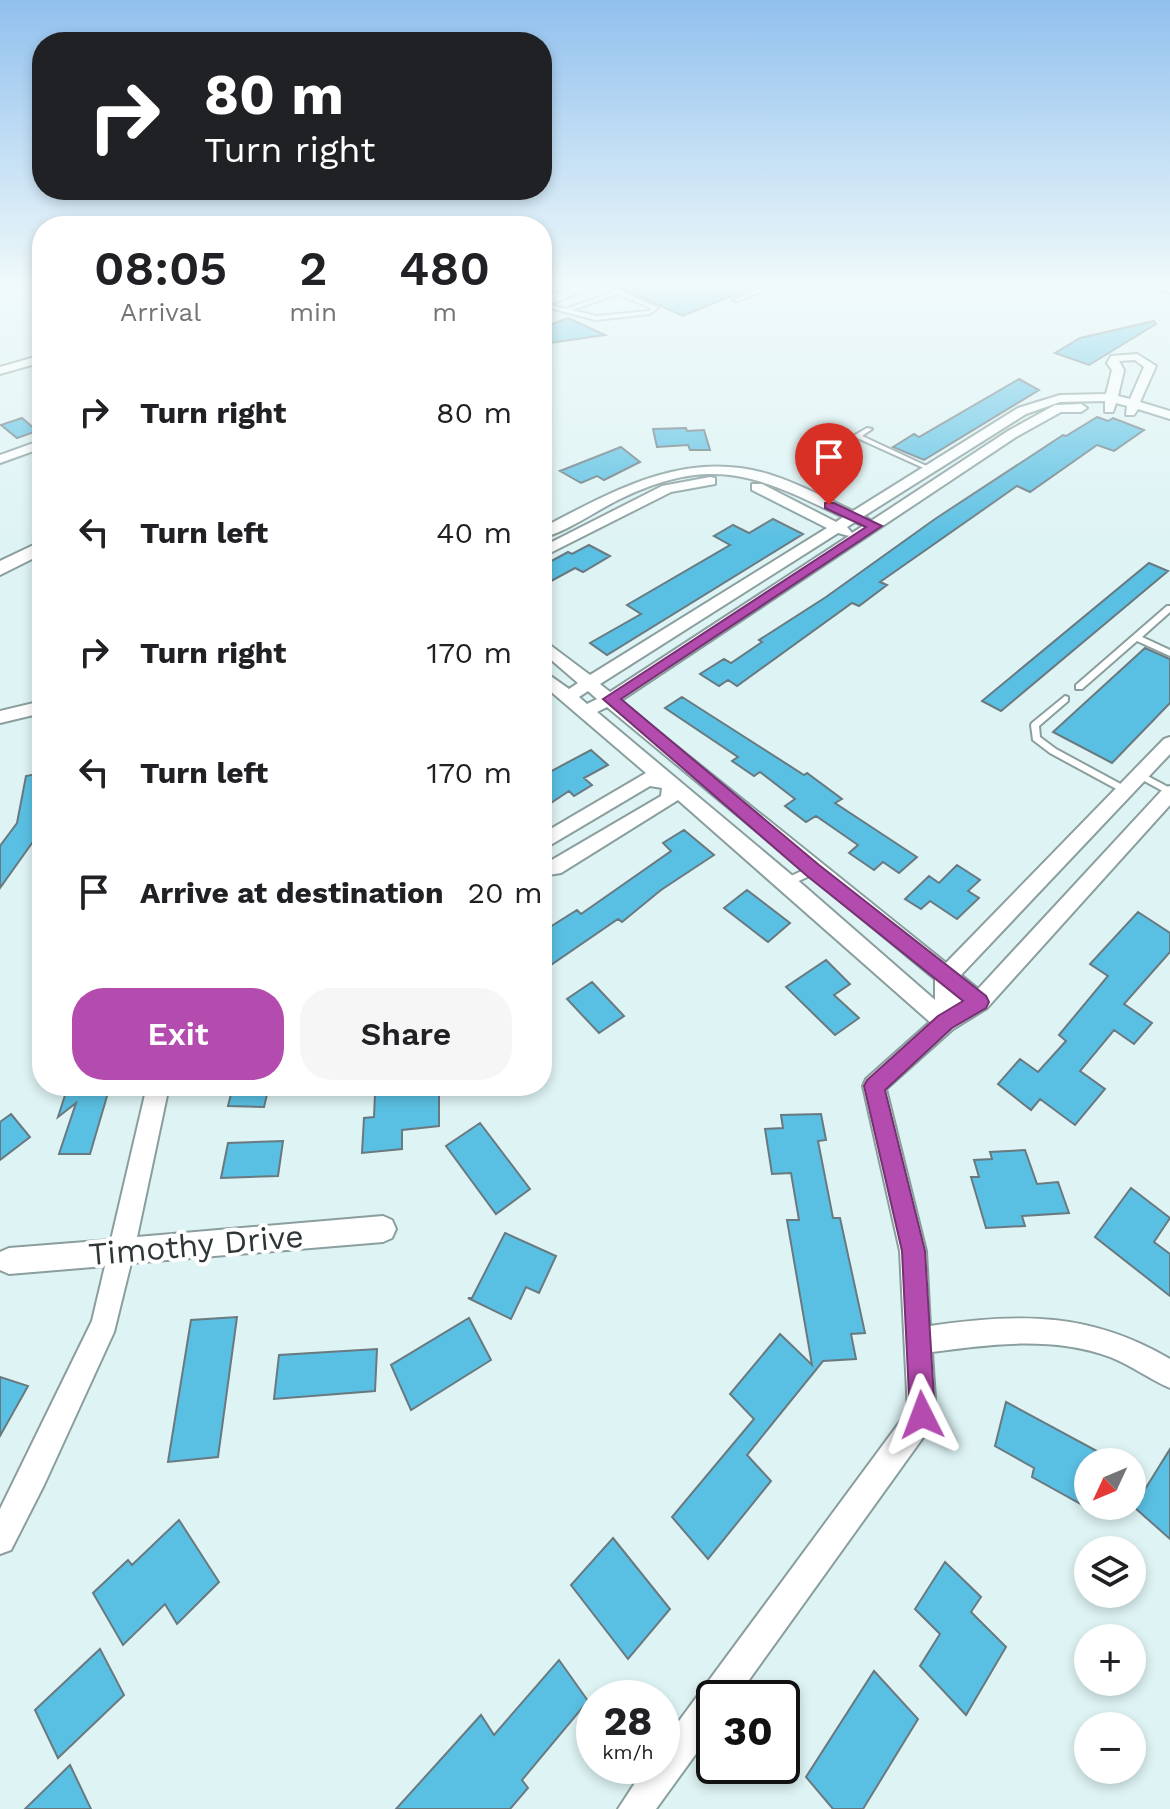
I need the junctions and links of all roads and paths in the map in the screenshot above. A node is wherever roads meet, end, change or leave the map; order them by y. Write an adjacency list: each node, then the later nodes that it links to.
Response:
1 (1118, 370): 3 (street)
2 (1148, 370): 4 (street)
3 (1110, 404): 4 (street); 10 (street); 12 (street)
4 (1133, 407): 5 (street); 6 (street)
5 (1170, 415)
6 (1170, 424)
7 (869, 429): 10 (lane)
8 (32, 448): 9 (street)
9 (0, 459)
10 (930, 469): 11 (street)
11 (854, 517): 12 (street); 13 (street); 14 (street)
12 (876, 526): 15 (street)
13 (838, 528): 15 (street); 16 (street); 24 (street)
14 (552, 529)
15 (859, 537): 27 (street)
16 (552, 548)
17 (32, 552): 18 (street)
18 (0, 569)
19 (1170, 608): 20 (lane)
20 (1136, 637): 22 (lane); 25 (lane)
21 (552, 652): 24 (street)
22 (1170, 653)
23 (552, 683): 26 (street)
24 (592, 684): 26 (street); 27 (street)
25 (1079, 687)
26 (569, 696): 30 (street)
27 (611, 699): 30 (street); 33 (street)
28 (1065, 699): 35 (lane)
29 (32, 709): 31 (street)
30 (585, 711): 34 (street)
31 (0, 717)
32 (1170, 743): 35 (street)
33 (694, 770): 34 (street); 39 (street)
34 (671, 783): 37 (street); 38 (street); 40 (street)
35 (1132, 783): 36 (lane); 41 (street)
36 (1170, 792): 42 (street)
37 (552, 837)
38 (552, 868)
39 (813, 870): 40 (lane); 41 (street)
40 (787, 882): 43 (street)
41 (946, 977): 42 (street); 43 (street)
42 (979, 1002): 43 (street)
43 (945, 1022): 48 (street)
44 (156, 1096): 46 (street)
45 (383, 1229): 46 (street, Timothy Drive)
46 (122, 1251): 47 (street, Timothy Drive); 50 (street)
47 (9, 1261)
48 (918, 1341): 49 (street); 51 (street)
49 (1170, 1374)
50 (0, 1539)
51 (729, 1680)
52 (696, 1725): 53 (street)
53 (635, 1809)

